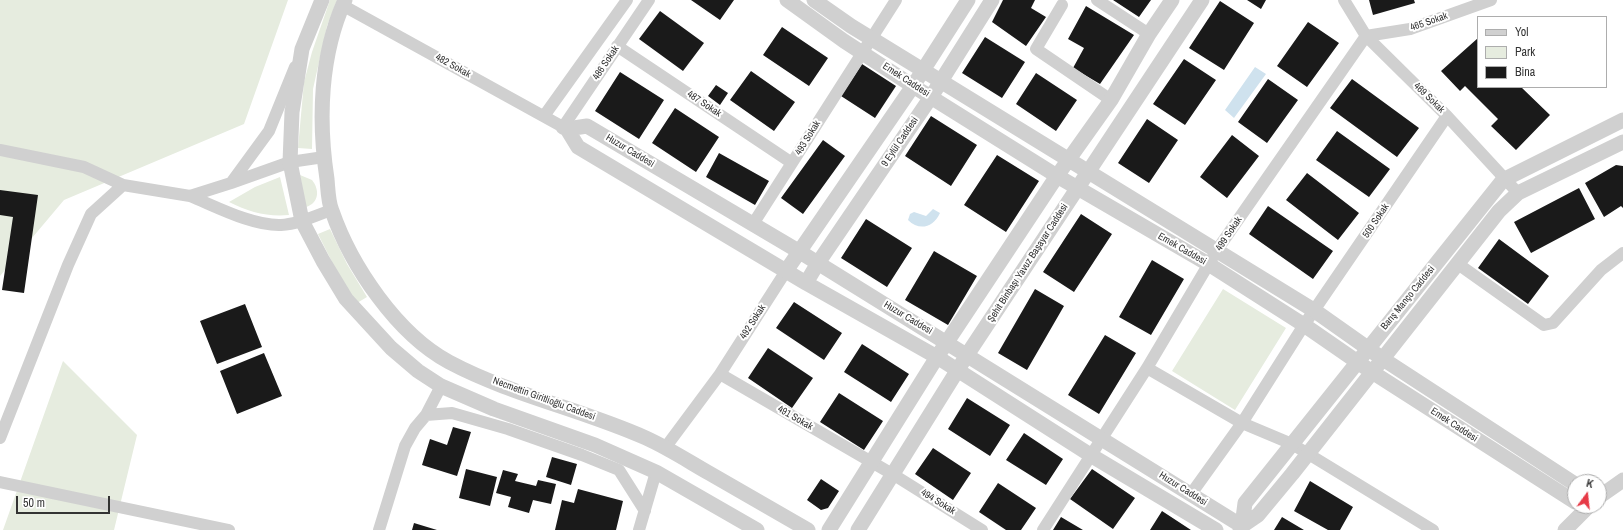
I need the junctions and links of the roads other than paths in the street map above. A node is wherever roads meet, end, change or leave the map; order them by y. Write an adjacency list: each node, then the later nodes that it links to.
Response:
1 (322, 0): 20 (street)
2 (627, 0): 27 (street, 486 Sokak)
3 (650, 0): 19 (street, 486 Sokak)
4 (787, 0): 21 (street, Emek Caddesi)
5 (814, 0): 18 (street, Emek Caddesi)
6 (896, 0): 18 (street, 493 Sokak)
7 (968, 0): 22 (street, 9 Eylül Caddesi)
8 (992, 0): 23 (street, 9 Eylül Caddesi)
9 (1097, 0): 16 (street)
10 (1172, 0): 16 (street)
11 (1202, 0): 37 (street, Şehit Binbaşı Yavuz Başayar Caddesi)
12 (1344, 0): 17 (street, 469 Sokak)
13 (1491, 0): 17 (street, 465 Sokak)
14 (344, 3): 27 (street, 482 Sokak); 33 (street, Necmettin Giritlioğlu Caddesi)
15 (1062, 5): 26 (street)
16 (1149, 34): 26 (street)
17 (1366, 36): 28 (street, 469 Sokak); 48 (street, 499 Sokak)
18 (871, 38): 21 (street, 493 Sokak); 22 (street, Emek Caddesi)
19 (617, 46): 30 (street, 486 Sokak); 36 (street, 487 Sokak)
20 (302, 50): 35 (street); 40 (street)
21 (862, 51): 24 (street, Emek Caddesi); 36 (street, 493 Sokak)
22 (924, 70): 23 (street, Emek Caddesi); 24 (street, 9 Eylül Caddesi)
23 (942, 81): 25 (street, 9 Eylül Caddesi); 34 (street, Emek Caddesi)
24 (913, 86): 25 (street, Emek Caddesi); 49 (street, 9 Eylül Caddesi)
25 (931, 97): 38 (street, Emek Caddesi); 51 (street, 9 Eylül Caddesi)
26 (1111, 100): 34 (street)
27 (544, 116): 30 (street, 482 Sokak)
28 (1447, 116): 39 (street, 469 Sokak); 56 (street, 500 Sokak)
29 (1623, 120): 39 (street, Barış Manço Caddesi)
30 (565, 128): 47 (street, Huzur Caddesi); 54 (street, Huzur Caddesi)
31 (1623, 142): 43 (street, Barış Manço Caddesi)
32 (0, 150): 41 (street)
33 (324, 156): 35 (street); 45 (street, Necmettin Giritlioğlu Caddesi)
34 (1068, 160): 37 (street, Emek Caddesi); 38 (street)
35 (290, 162): 40 (street); 46 (street)
36 (792, 163): 47 (street, 493 Sokak)
37 (1088, 172): 42 (street, Şehit Binbaşı Yavuz Başayar Caddesi); 48 (street, Emek Caddesi)
38 (1057, 176): 42 (street, Emek Caddesi); 58 (street)
39 (1504, 180): 43 (street, 469 Sokak); 59 (street, Barış Manço Caddesi)
40 (231, 183): 44 (street)
41 (123, 185): 44 (street); 71 (street)
42 (1077, 188): 53 (street, Emek Caddesi); 60 (street, Şehit Binbaşı Yavuz Başayar Caddesi)
43 (1518, 194): 52 (street, Barış Manço Caddesi)
44 (190, 196): 46 (street)
45 (331, 210): 46 (street); 74 (street, Necmettin Giritlioğlu Caddesi)
46 (302, 221): 68 (street)
47 (753, 224): 49 (street, Huzur Caddesi)
48 (1217, 250): 53 (street, 499 Sokak); 56 (street, Emek Caddesi)
49 (800, 252): 51 (street, Huzur Caddesi); 54 (street, 9 Eylül Caddesi)
50 (1623, 253): 52 (street)
51 (818, 263): 55 (street, 9 Eylül Caddesi); 58 (street, Huzur Caddesi)
52 (1458, 264): 62 (street, Barış Manço Caddesi)
53 (1210, 265): 57 (street, Emek Caddesi); 64 (street, 499 Sokak)
54 (786, 271): 55 (street, Huzur Caddesi); 67 (street, 492 Sokak)
55 (806, 283): 61 (street, Huzur Caddesi)
56 (1315, 311): 57 (street, 500 Sokak); 59 (street, Emek Caddesi)
57 (1304, 325): 63 (street, Emek Caddesi); 70 (street, 500 Sokak)
58 (948, 343): 60 (street, Huzur Caddesi); 61 (street)
59 (1367, 348): 62 (street, Emek Caddesi); 63 (street, Barış Manço Caddesi)
60 (967, 355): 65 (street, Şehit Binbaşı Yavuz Başayar Caddesi); 72 (street, Huzur Caddesi)
61 (937, 357): 65 (street, Huzur Caddesi); 77 (street)
62 (1383, 359): 66 (street, Barış Manço Caddesi); 80 (street, Emek Caddesi)
63 (1357, 361): 66 (street, Emek Caddesi); 73 (street, Barış Manço Caddesi)
64 (1147, 368): 70 (street); 72 (street, 499 Sokak)
65 (959, 371): 76 (street, Huzur Caddesi); 79 (street, Şehit Binbaşı Yavuz Başayar Caddesi)
66 (1372, 372): 75 (street, Barış Manço Caddesi); 85 (street, Emek Caddesi)
67 (720, 374): 74 (street, 492 Sokak); 77 (street, 491 Sokak)
68 (441, 386): 69 (street); 78 (street)
69 (426, 415): 86 (street); 90 (street)
70 (1242, 423): 73 (street); 84 (street, 500 Sokak)
71 (1, 433)
72 (1103, 439): 76 (street, 499 Sokak); 84 (street, Huzur Caddesi)
73 (1292, 444): 75 (street); 88 (street, Barış Manço Caddesi)
74 (666, 448): 93 (street, Necmettin Giritlioğlu Caddesi)
75 (1308, 454): 88 (street, Barış Manço Caddesi); 99 (street)
76 (1092, 456): 97 (street, 499 Sokak); 98 (street, Huzur Caddesi)
77 (871, 462): 79 (street, 491 Sokak); 94 (street)
78 (656, 472): 86 (street); 92 (street)
79 (894, 475): 95 (street, Şehit Binbaşı Yavuz Başayar Caddesi); 96 (street, 494 Sokak)
80 (1567, 479)
81 (1623, 480): 83 (street)
82 (0, 482): 89 (street)
83 (1607, 491)
84 (1191, 494): 88 (street, Huzur Caddesi)
85 (1567, 496)
86 (645, 510): 91 (street)
87 (1577, 514): 100 (street)
88 (1241, 528)
89 (229, 530)
90 (379, 530)
91 (639, 530)
92 (757, 530)
93 (808, 530)
94 (829, 530)
95 (858, 530)
96 (982, 530)
97 (1043, 530)
98 (1216, 530)
99 (1433, 530)
100 (1565, 530)

